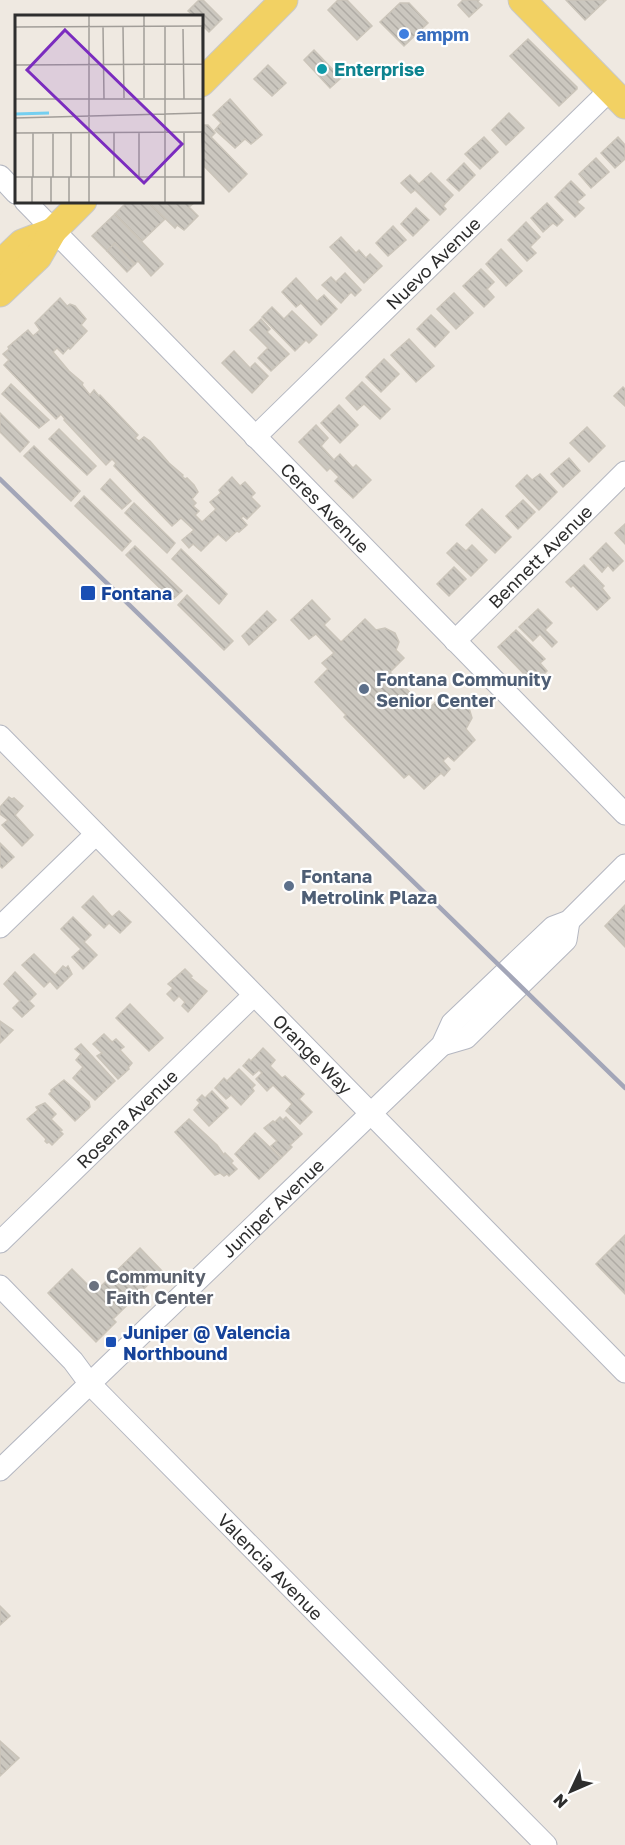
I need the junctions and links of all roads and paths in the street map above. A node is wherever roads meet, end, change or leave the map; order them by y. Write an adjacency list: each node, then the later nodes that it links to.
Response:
1 (284, 0): 3 (main road)
2 (522, 0): 4 (main road)
3 (202, 82)
4 (618, 97): 12 (street, Nuevo Avenue)
5 (0, 176): 6 (street)
6 (15, 192)
7 (26, 202): 9 (street, Ceres Avenue)
8 (82, 202): 9 (main road)
9 (53, 231): 10 (main road); 11 (main road); 12 (street, Ceres Avenue)
10 (0, 264)
11 (0, 293)
12 (255, 437): 14 (street, Ceres Avenue)
13 (625, 471): 14 (street, Bennett Avenue)
14 (455, 641): 16 (street, Ceres Avenue)
15 (0, 736): 17 (street, Orange Way)
16 (625, 814)
17 (96, 834): 19 (street); 20 (street, Orange Way)
18 (625, 865): 21 (street, Juniper Avenue)
19 (0, 927)
20 (254, 995): 21 (street, Orange Way); 22 (street, Rosena Avenue)
21 (371, 1113): 24 (street, Orange Way); 25 (street, Juniper Avenue)
22 (0, 1242)
23 (0, 1286): 25 (street, Valencia Avenue)
24 (625, 1372)
25 (90, 1384): 26 (street, Juniper Avenue); 27 (street, Valencia Avenue)
26 (0, 1470)
27 (546, 1845)

